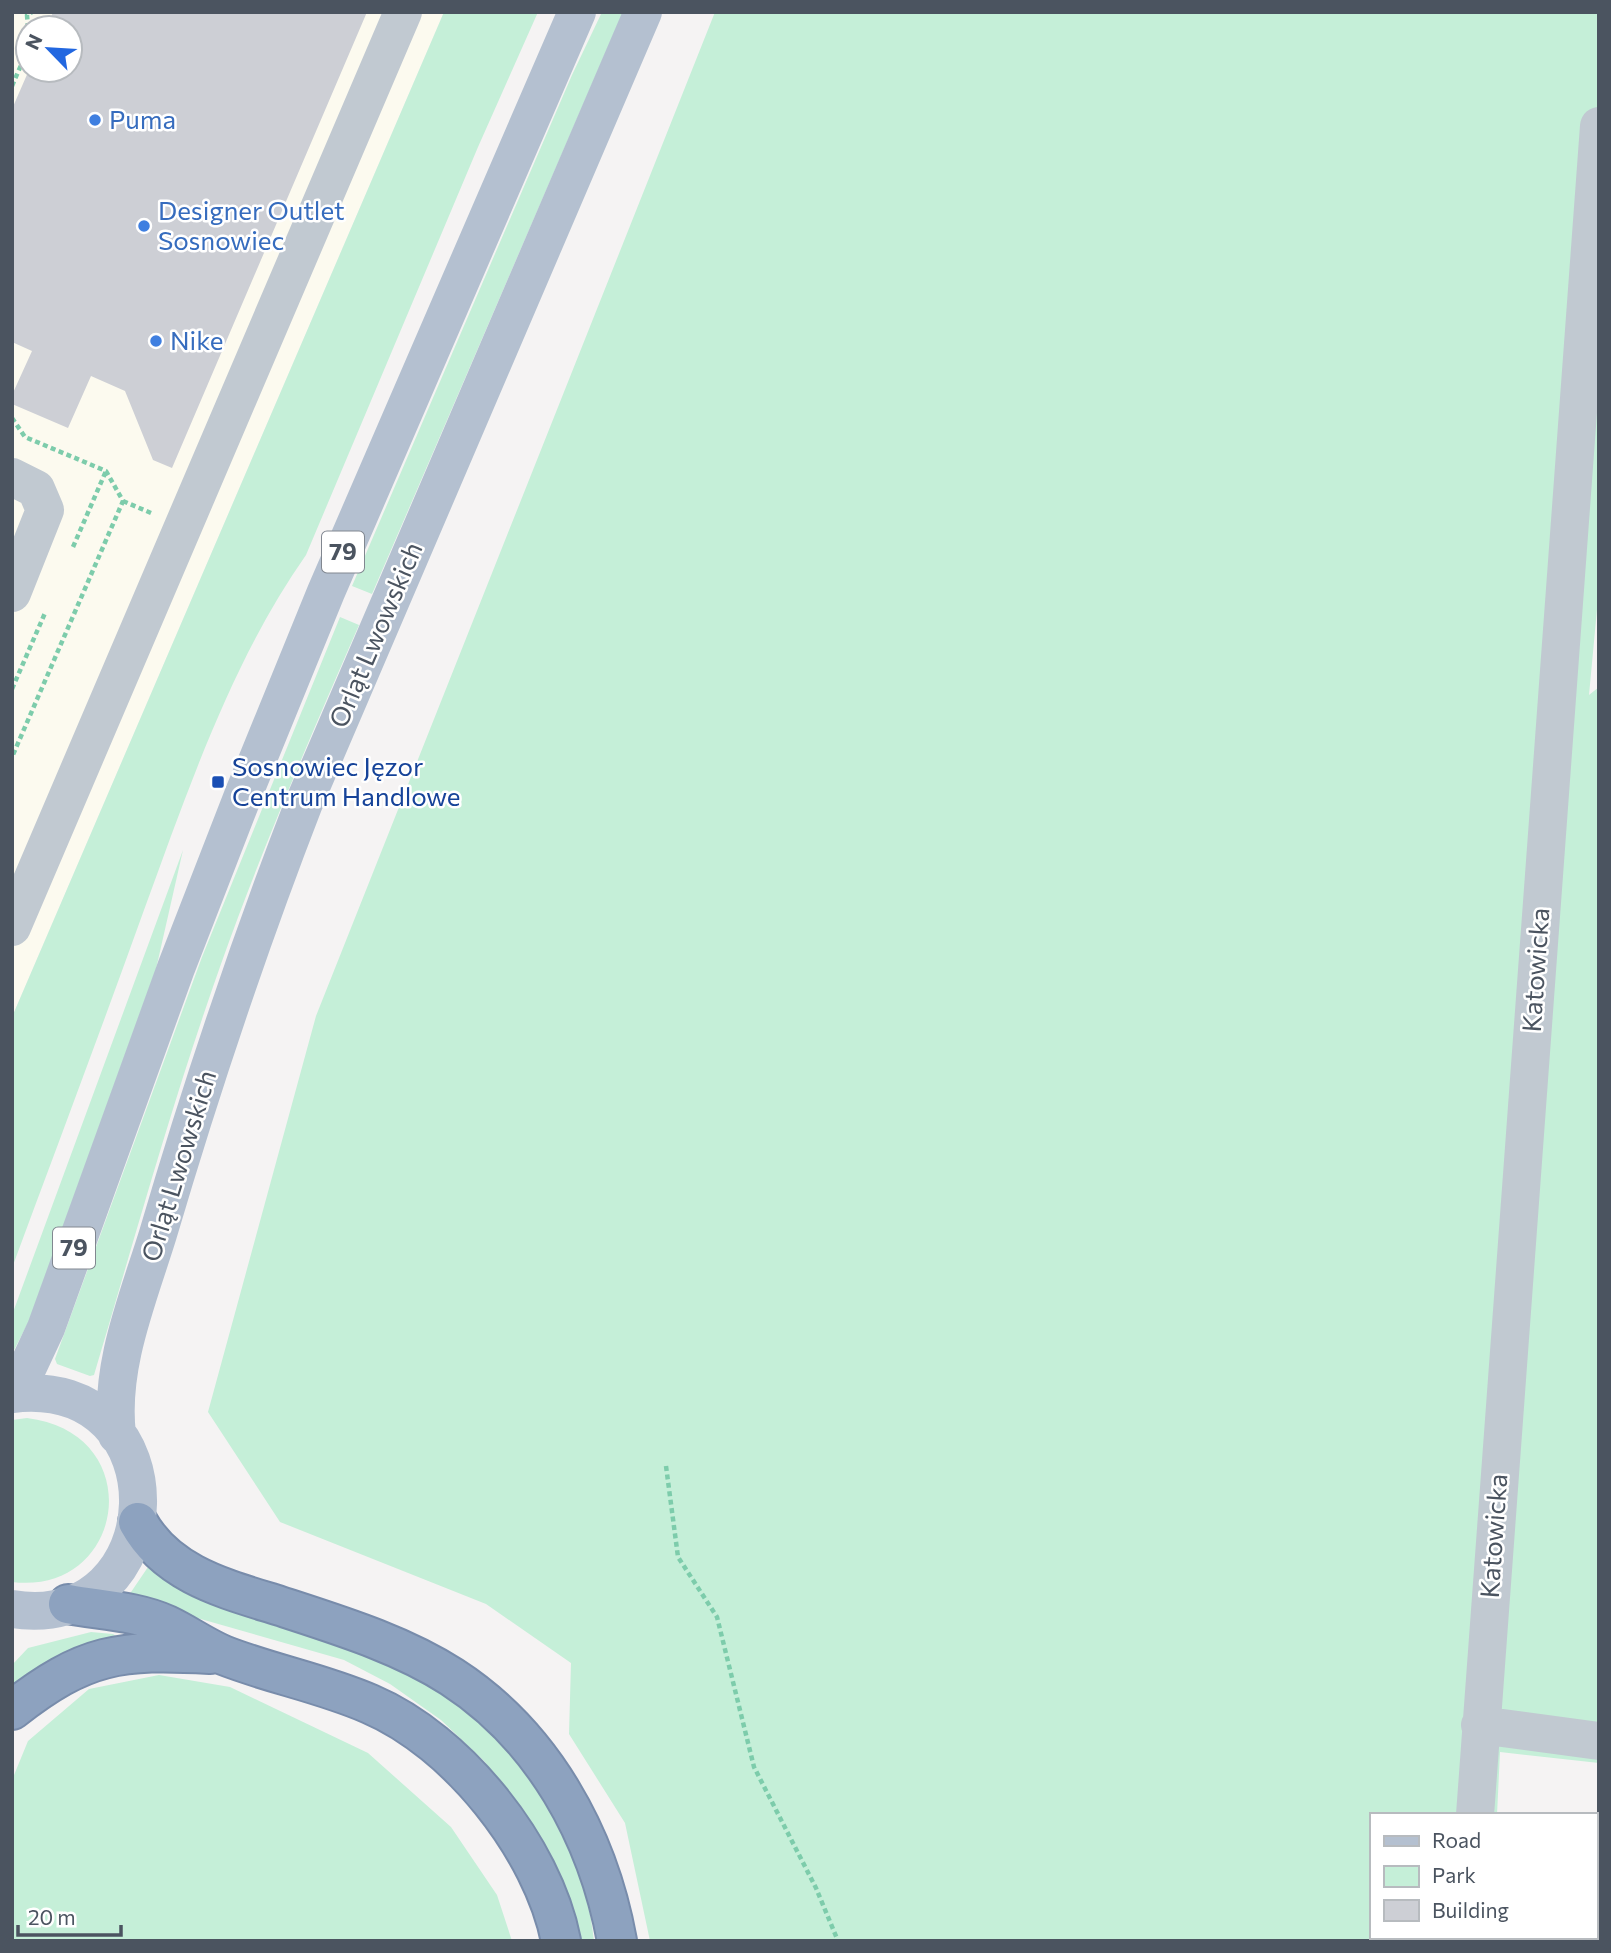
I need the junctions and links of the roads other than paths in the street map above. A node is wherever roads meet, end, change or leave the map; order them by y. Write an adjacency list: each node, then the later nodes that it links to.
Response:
1 (403, 12): 7 (lane)
2 (577, 12): 8 (main road, 79)
3 (643, 12): 9 (main road, Orląt Lwowskich / 79)
4 (1599, 125): 14 (lane, Katowicka)
5 (12, 477): 6 (lane)
6 (15, 587)
7 (12, 927)
8 (12, 1393): 9 (main road, 79)
9 (117, 1435): 10 (main road, 79)
10 (138, 1522): 11 (main road, 79); 18 (highway)
11 (32, 1614): 12 (highway)
12 (223, 1655): 13 (highway); 17 (highway)
13 (12, 1710)
14 (1480, 1725): 15 (lane); 16 (lane, Katowicka)
15 (1599, 1741)
16 (1475, 1813)
17 (561, 1941)
18 (617, 1941)

